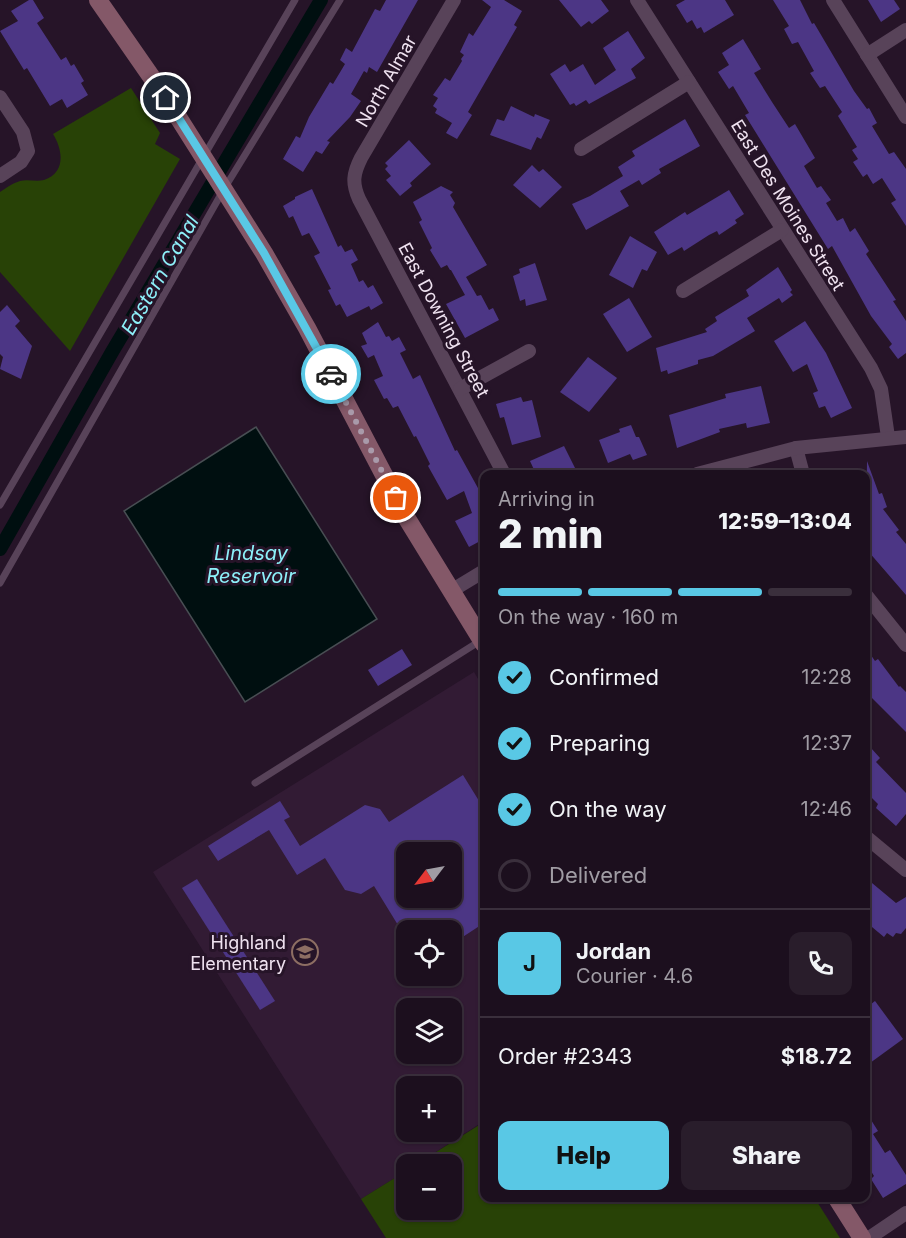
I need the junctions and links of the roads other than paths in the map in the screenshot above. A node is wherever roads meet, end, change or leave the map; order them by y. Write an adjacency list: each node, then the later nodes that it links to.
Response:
1 (98, 0): 13 (street)
2 (295, 0): 13 (lane)
3 (340, 0): 16 (lane)
4 (454, 0): 15 (street, North Almar)
5 (637, 0): 9 (street, East Des Moines Street)
6 (833, 0): 8 (street)
7 (906, 30): 8 (street)
8 (867, 55): 11 (street)
9 (689, 82): 12 (street); 17 (street, East Des Moines Street)
10 (0, 97): 14 (street)
11 (906, 117)
12 (581, 148)
13 (203, 157): 16 (street); 27 (lane)
14 (0, 176)
15 (353, 181): 20 (street, East Downing Street)
16 (225, 189): 29 (lane); 30 (street)
17 (782, 230): 18 (street); 21 (street, East Des Moines Street)
18 (683, 291)
19 (528, 351): 20 (street)
20 (460, 389): 24 (street, East Downing Street)
21 (888, 437): 22 (street); 23 (street)
22 (906, 437)
23 (796, 448): 25 (street); 26 (street)
24 (502, 470)
25 (712, 470)
26 (802, 470)
27 (0, 505)
28 (480, 573): 30 (street)
29 (0, 583)
30 (451, 591): 32 (street)
31 (870, 600): 34 (street)
32 (480, 637)
33 (480, 644): 35 (lane)
34 (906, 645)
35 (255, 783)
36 (870, 840): 37 (street)
37 (906, 870)
38 (839, 1202): 40 (street)
39 (906, 1213): 41 (street)
40 (862, 1238)
41 (869, 1238)

